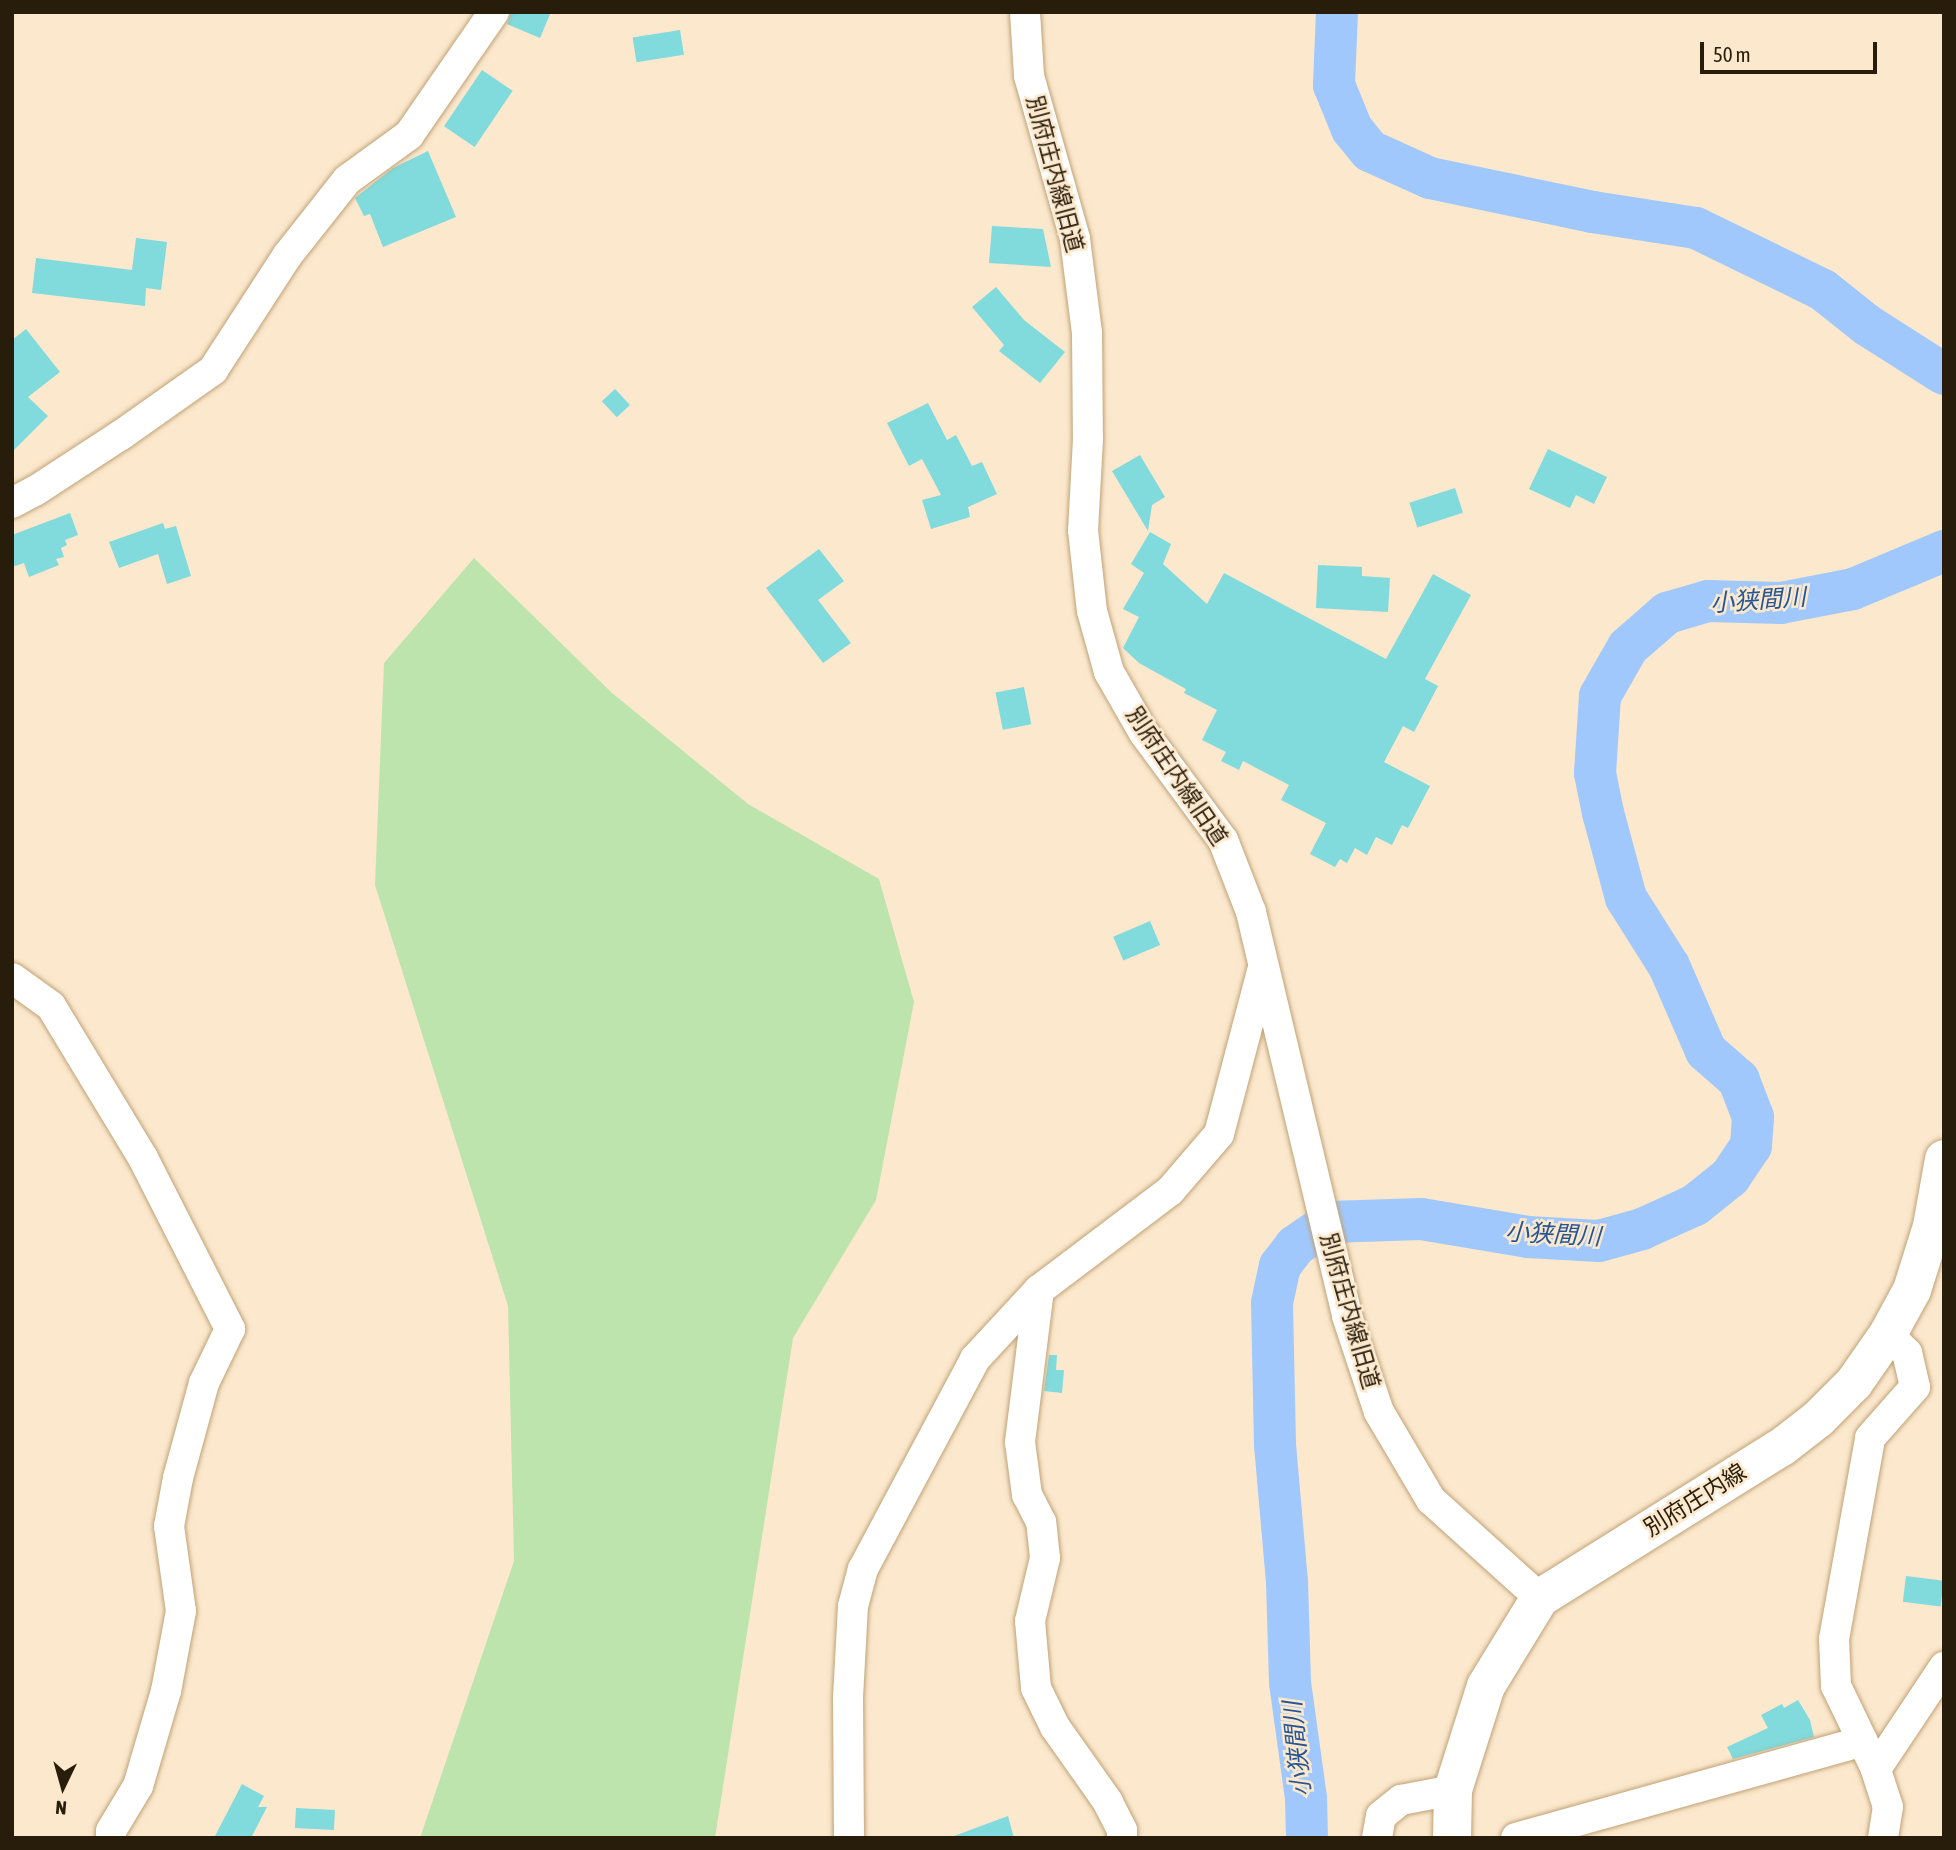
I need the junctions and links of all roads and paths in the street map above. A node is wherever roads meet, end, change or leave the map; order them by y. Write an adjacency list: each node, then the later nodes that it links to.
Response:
1 (494, 12): 3 (street)
2 (1024, 12): 4 (street, 別府庄内線旧道)
3 (12, 503)
4 (1263, 967): 7 (street); 9 (street, 別府庄内線旧道)
5 (12, 978): 14 (street)
6 (1944, 1159): 8 (main road, 別府庄内線)
7 (1039, 1290): 15 (street); 16 (street)
8 (1888, 1334): 9 (main road, 別府庄内線); 11 (street)
9 (1540, 1598): 13 (main road, 別府庄内線)
10 (1944, 1667): 12 (street)
11 (1863, 1741): 12 (street); 19 (street)
12 (1876, 1769): 20 (street)
13 (1453, 1790): 17 (street); 18 (main road, 別府庄内線)
14 (111, 1838)
15 (849, 1838)
16 (1122, 1838)
17 (1377, 1838)
18 (1452, 1838)
19 (1516, 1838)
20 (1883, 1838)

